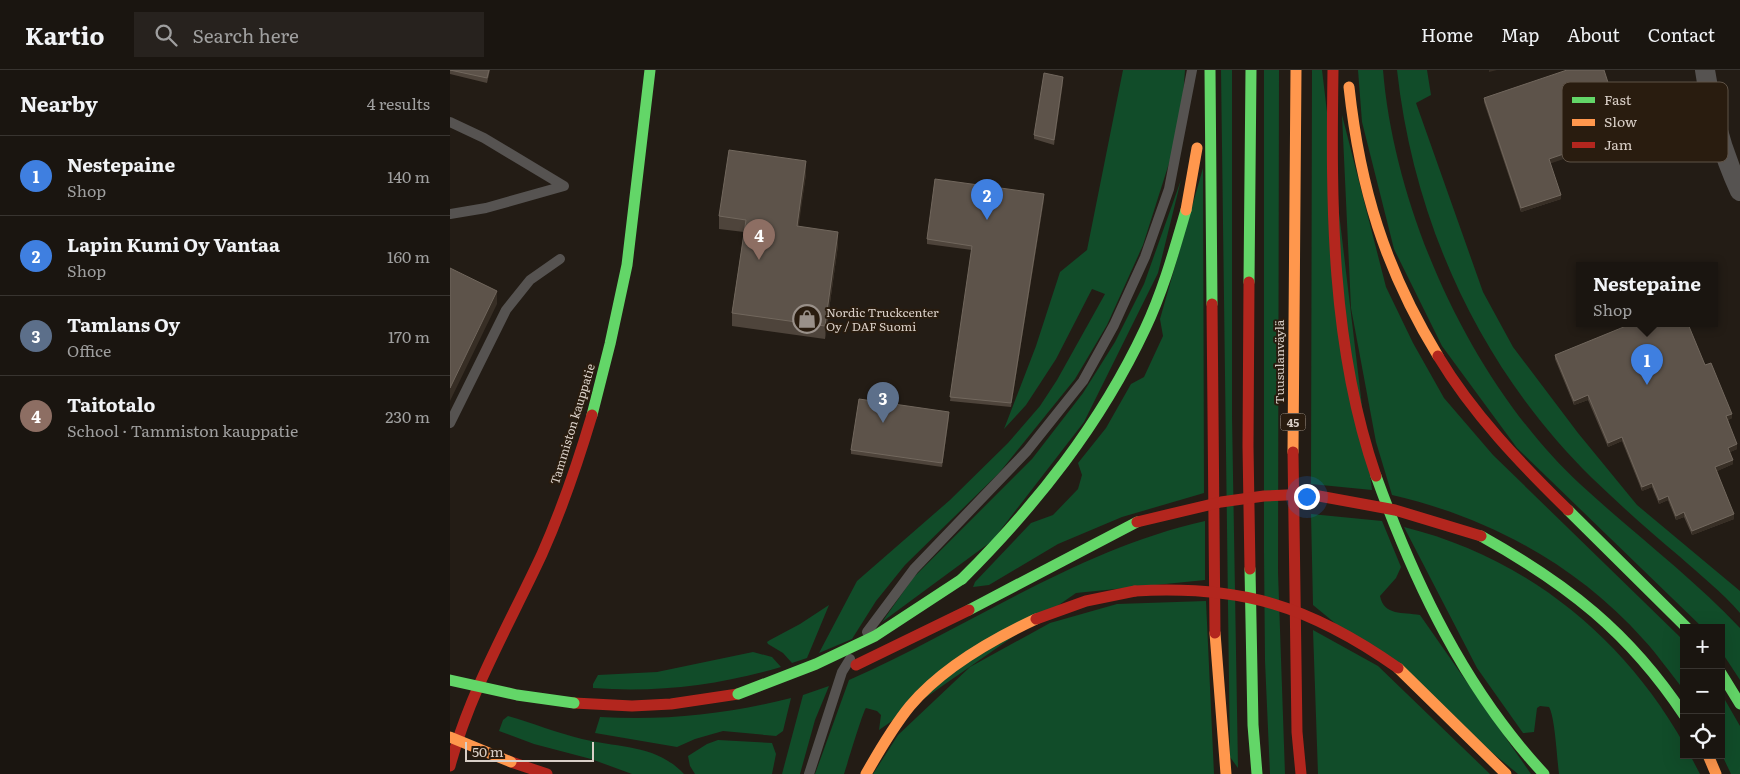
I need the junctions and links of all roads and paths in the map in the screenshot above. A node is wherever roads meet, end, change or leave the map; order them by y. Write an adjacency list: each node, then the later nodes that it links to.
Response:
1 (650, 70): 24 (main road, Tammiston kauppatie)
2 (1192, 70): 26 (lane)
3 (1208, 70): 19 (main road, bridge); 28 (main road)
4 (1251, 70): 29 (main road)
5 (1296, 70): 30 (main road, Tuusulanväylä / 45)
6 (1333, 70): 32 (main road)
7 (1348, 78): 14 (main road)
8 (450, 122): 11 (lane)
9 (1728, 161): 10 (street)
10 (1740, 191)
11 (450, 214)
12 (560, 259): 13 (lane)
13 (450, 422)
14 (1683, 624)
15 (830, 674): 21 (main road, bridge)
16 (450, 680): 19 (main road, bridge)
17 (1725, 680): 20 (main road)
18 (795, 685): 19 (main road, bridge)
19 (738, 694)
20 (1740, 704)
21 (1683, 714)
22 (450, 737): 25 (main road, bridge)
23 (1710, 759): 33 (main road)
24 (450, 766)
25 (547, 774)
26 (809, 774)
27 (866, 774): 31 (main road, bridge)
28 (1226, 774)
29 (1256, 774)
30 (1300, 774)
31 (1506, 774)
32 (1544, 774)
33 (1716, 774)

